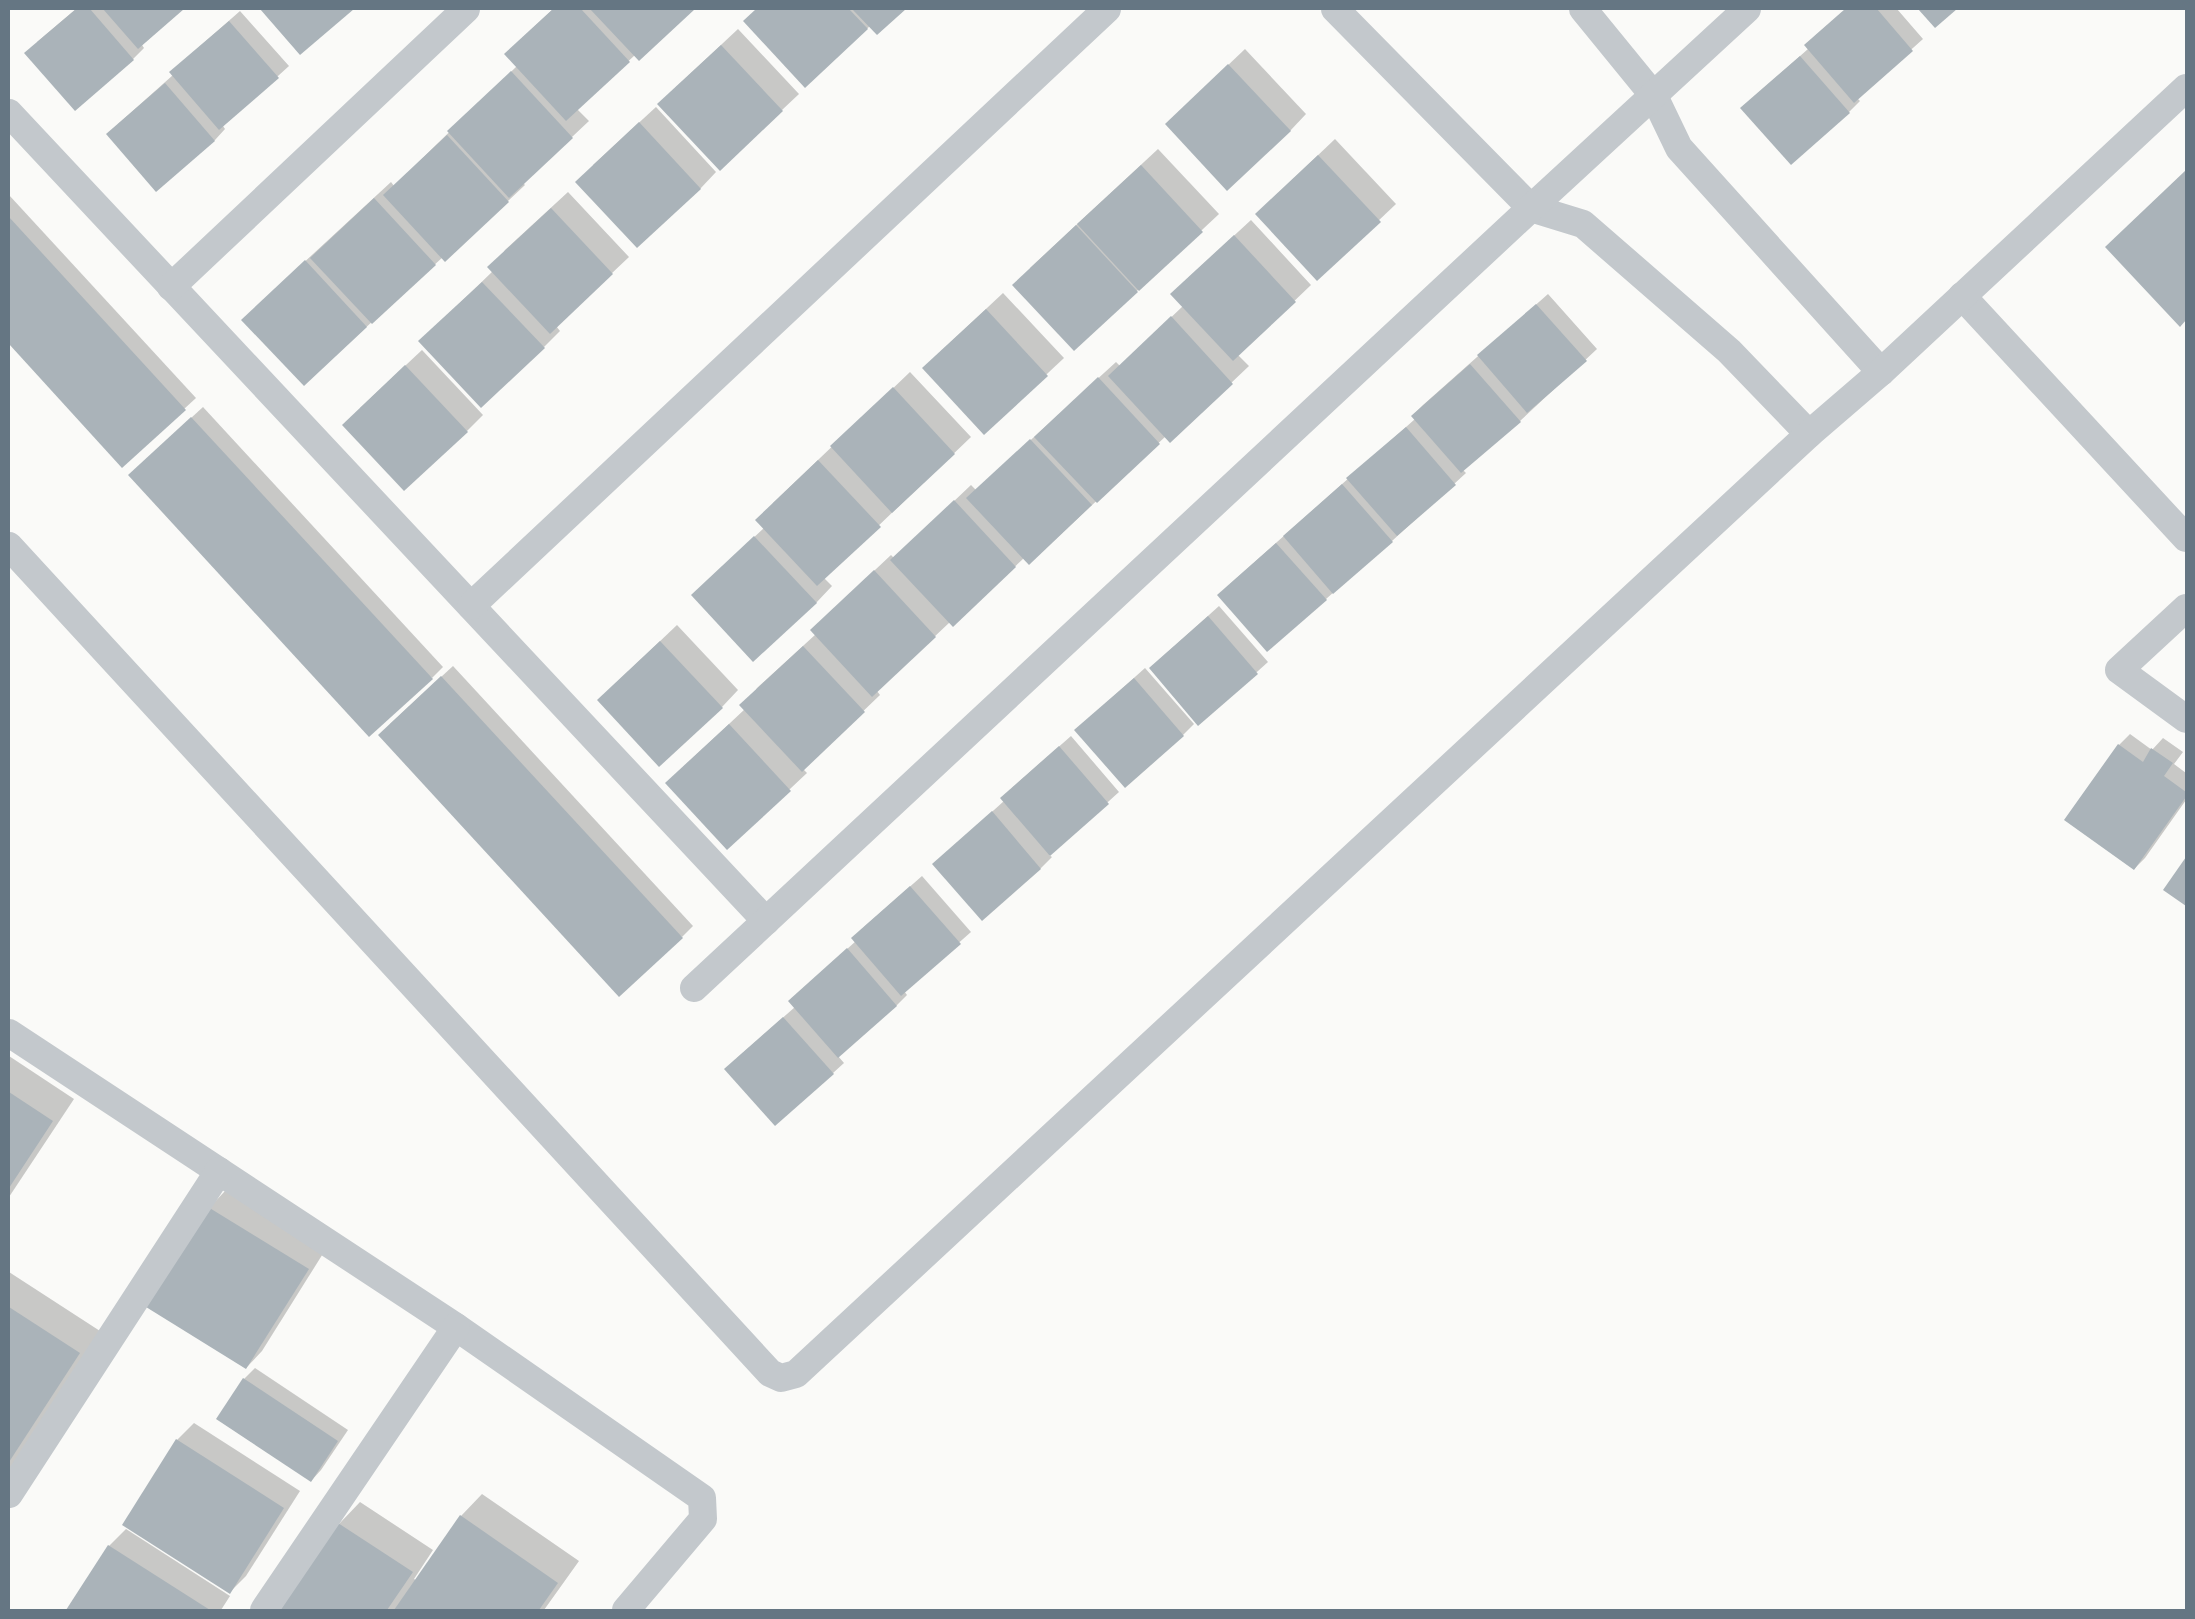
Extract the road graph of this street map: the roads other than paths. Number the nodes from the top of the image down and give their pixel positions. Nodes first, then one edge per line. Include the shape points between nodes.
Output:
1 (466, 9) edge
2 (1107, 9) edge
3 (1335, 9) edge
4 (1583, 9) edge
5 (1747, 9) edge
6 (2186, 88) edge
7 (1654, 96) junction
8 (9, 113) edge
9 (1531, 208) junction
10 (171, 287) junction
11 (1962, 296) junction
12 (1881, 372) junction
13 (1809, 434) junction
14 (2186, 538) edge
15 (9, 546) edge
16 (471, 606) junction
17 (2186, 608) edge
18 (2186, 719) edge
19 (766, 921) junction
20 (694, 988) dead end
21 (9, 1033) edge
22 (219, 1170) junction
23 (456, 1326) junction
24 (9, 1494) edge
25 (264, 1610) edge
26 (626, 1610) edge

1 - 10 street
2 - 16 street
3 - 9 street
4 - 7 street
5 - 7 street
6 - 11 street
7 - 9 street
7 - 12 street via 1679,148
8 - 10 street
9 - 13 street via 1582,224 1729,351
9 - 19 street
10 - 16 street
11 - 12 street
11 - 14 street
12 - 13 street
13 - 15 street via 796,1374 781,1378 770,1373
16 - 19 street
17 - 18 street via 2119,670
19 - 20 street
21 - 22 street
22 - 23 street
22 - 24 street
23 - 25 street
23 - 26 street via 702,1498 703,1519

